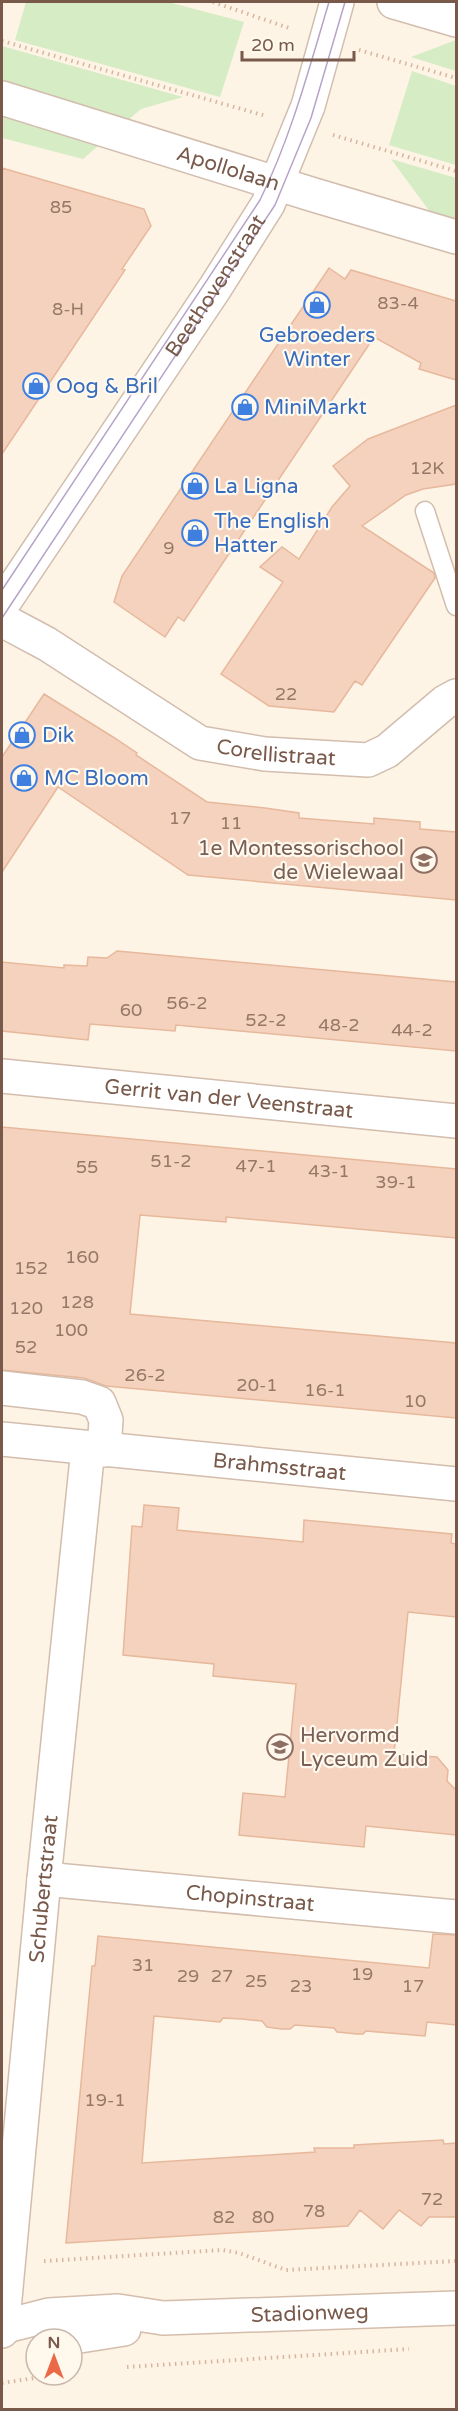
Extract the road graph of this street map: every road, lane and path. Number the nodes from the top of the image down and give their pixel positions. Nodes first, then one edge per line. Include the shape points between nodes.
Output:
1 (337, 2) edge
2 (394, 2) edge
3 (456, 20) edge
4 (2, 40) edge
5 (2, 98) edge
6 (300, 126) junction
7 (456, 171) edge
8 (276, 183) junction
9 (456, 237) edge
10 (425, 511) dead end
11 (2, 605) edge
12 (456, 606) edge
13 (2, 620) edge
14 (456, 696) edge
15 (2, 1076) edge
16 (456, 1121) edge
17 (2, 1388) edge
18 (2, 1439) edge
19 (96, 1449) junction
20 (456, 1484) edge
21 (44, 1879) junction
22 (456, 1917) edge
23 (456, 2261) edge
24 (7, 2263) junction
25 (456, 2308) edge
26 (164, 2318) junction
27 (2, 2328) edge
28 (24, 2333) edge
29 (84, 2336) edge
30 (410, 2349) dead end
31 (118, 2368) dead end
32 (24, 2380) edge
33 (2, 2383) edge

1 - 6 street, Beethovenstraat
2 - 3 street
4 - 6 path
5 - 8 street, Apollolaan
6 - 7 path
6 - 8 street, Beethovenstraat
8 - 9 street, Apollolaan
8 - 11 street, Beethovenstraat via 268,204 215,288
10 - 12 lane
13 - 14 street, Corellistraat via 47,644 200,742 221,748 368,760 387,751
15 - 16 street, Gerrit van der Veenstraat
17 - 19 street via 82,1397 99,1403 106,1420
18 - 19 street, Brahmsstraat
19 - 20 street, Brahmsstraat
19 - 21 street, Schubertstraat
21 - 22 street, Chopinstraat
21 - 24 street, Schubertstraat
23 - 24 path via 286,2270 222,2250
24 - 27 street, Schubertstraat
25 - 26 street, Stadionweg
26 - 27 street, Stadionweg via 118,2311 49,2315
26 - 29 street, Stadionweg
27 - 28 street
30 - 31 path
32 - 33 path

